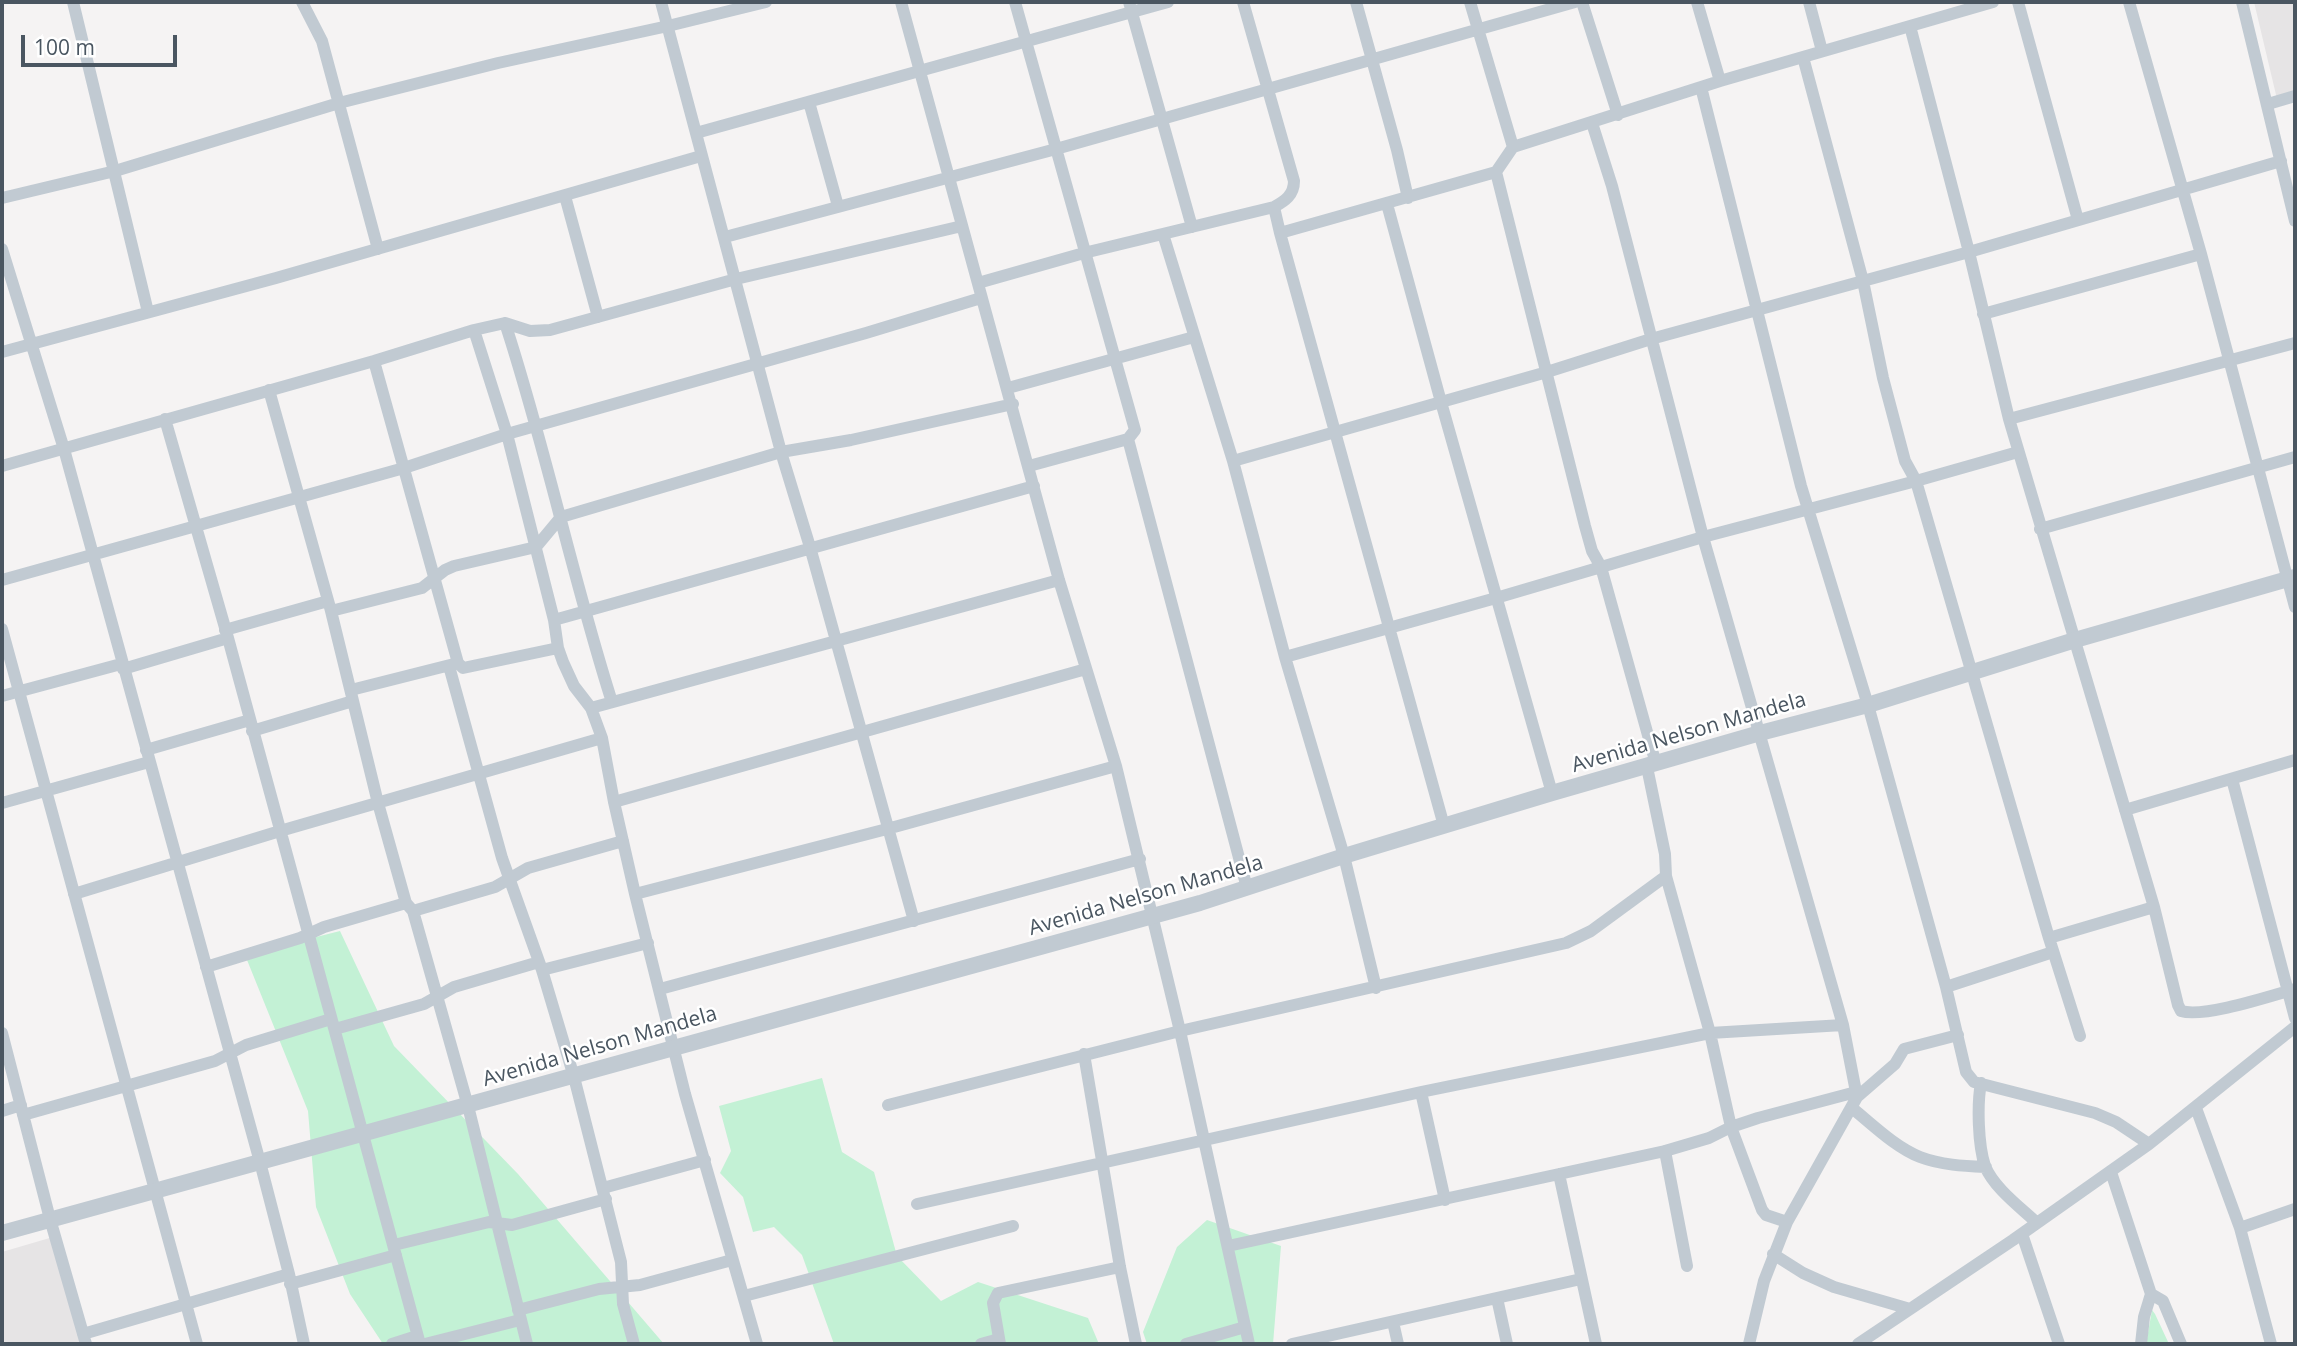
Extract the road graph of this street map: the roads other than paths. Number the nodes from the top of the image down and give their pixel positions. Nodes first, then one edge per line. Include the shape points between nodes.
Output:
1 (73, 2) edge
2 (302, 2) edge
3 (661, 2) edge
4 (766, 2) edge
5 (901, 2) edge
6 (1015, 2) edge
7 (1168, 2) edge
8 (1243, 2) edge
9 (1356, 2) edge
10 (1470, 2) edge
11 (1575, 2) edge
12 (1582, 2) edge
13 (1697, 2) edge
14 (1809, 2) edge
15 (1993, 2) edge
16 (2018, 2) edge
17 (2129, 2) edge
18 (2242, 2) edge
19 (1130, 7) edge
20 (668, 26) junction
21 (1910, 26) junction
22 (1478, 29) junction
23 (1027, 43) junction
24 (1822, 51) junction
25 (1803, 57) junction
26 (1373, 59) junction
27 (922, 71) junction
28 (1720, 81) junction
29 (1702, 87) junction
30 (1268, 89) junction
31 (2295, 96) edge
32 (809, 102) junction
33 (339, 103) junction
34 (2268, 104) junction
35 (1618, 115) junction
36 (1162, 120) junction
37 (1592, 123) junction
38 (696, 133) junction
39 (1513, 147) junction
40 (1056, 149) junction
41 (701, 156) junction
42 (2281, 161) junction
43 (115, 171) junction
44 (1496, 172) junction
45 (950, 176) junction
46 (2183, 191) junction
47 (565, 196) junction
48 (2, 198) edge
49 (1408, 198) junction
50 (1387, 204) junction
51 (838, 206) junction
52 (1274, 207) junction
53 (2295, 214) edge
54 (2078, 220) junction
55 (962, 226) junction
56 (1192, 227) junction
57 (1280, 233) junction
58 (1163, 234) junction
59 (725, 237) junction
60 (2, 249) edge
61 (378, 249) junction
62 (1969, 252) junction
63 (1084, 253) junction
64 (2201, 254) junction
65 (736, 279) junction
66 (1863, 281) junction
67 (978, 283) junction
68 (981, 298) junction
69 (1758, 309) junction
70 (148, 312) junction
71 (1983, 314) junction
72 (598, 317) junction
73 (505, 323) junction
74 (474, 330) junction
75 (1194, 337) junction
76 (1651, 339) junction
77 (32, 343) junction
78 (2295, 343) edge
79 (2, 352) edge
80 (1114, 358) junction
81 (2228, 359) junction
82 (374, 361) junction
83 (759, 363) junction
84 (1547, 372) junction
85 (1008, 388) junction
86 (269, 390) junction
87 (1441, 402) junction
88 (1013, 404) junction
89 (165, 419) junction
90 (2009, 419) junction
91 (536, 426) junction
92 (1335, 433) junction
93 (507, 434) junction
94 (1128, 439) junction
95 (64, 449) junction
96 (781, 452) junction
97 (2018, 452) junction
98 (2295, 457) edge
99 (1233, 461) junction
100 (2, 466) edge
101 (1029, 466) junction
102 (2258, 467) junction
103 (404, 468) junction
104 (1916, 481) junction
105 (1034, 486) junction
106 (298, 497) junction
107 (1808, 510) junction
108 (561, 517) junction
109 (196, 526) junction
110 (2040, 529) junction
111 (1703, 537) junction
112 (536, 547) junction
113 (810, 548) junction
114 (93, 555) junction
115 (1601, 567) junction
116 (435, 578) junction
117 (2291, 578) edge
118 (2, 580) edge
119 (1059, 580) junction
120 (1496, 598) junction
121 (330, 606) junction
122 (2295, 607) edge
123 (584, 612) junction
124 (554, 620) junction
125 (1391, 627) junction
126 (2, 629) edge
127 (226, 634) junction
128 (2075, 640) junction
129 (836, 641) junction
130 (558, 648) junction
131 (1285, 657) junction
132 (454, 664) junction
133 (122, 666) junction
134 (1086, 669) junction
135 (1973, 672) junction
136 (19, 691) junction
137 (2, 696) edge
138 (352, 696) junction
139 (611, 702) junction
140 (1868, 705) junction
141 (591, 708) junction
142 (251, 725) junction
143 (1760, 733) junction
144 (861, 734) junction
145 (602, 738) junction
146 (148, 756) junction
147 (2295, 760) edge
148 (1651, 765) junction
149 (1116, 766) junction
150 (478, 774) junction
151 (2232, 779) junction
152 (46, 791) junction
153 (1552, 793) junction
154 (614, 802) junction
155 (2, 803) edge
156 (378, 803) junction
157 (2125, 810) junction
158 (1444, 825) junction
159 (887, 829) junction
160 (280, 831) junction
161 (623, 841) junction
162 (1344, 856) junction
163 (1140, 859) junction
164 (177, 862) junction
165 (1666, 876) junction
166 (509, 880) junction
167 (1247, 888) junction
168 (74, 894) junction
169 (635, 894) junction
170 (409, 907) junction
171 (2154, 907) junction
172 (1154, 916) junction
173 (914, 921) junction
174 (307, 934) junction
175 (2049, 938) junction
176 (648, 943) junction
177 (2053, 952) junction
178 (541, 966) junction
179 (206, 967) junction
180 (1946, 987) junction
181 (1376, 988) junction
182 (660, 989) junction
183 (2292, 990) edge
184 (437, 998) junction
185 (2295, 1018) edge
186 (333, 1024) junction
187 (1843, 1025) junction
188 (2295, 1027) edge
189 (1180, 1031) junction
190 (2, 1032) edge
191 (1710, 1033) junction
192 (1958, 1035) junction
193 (2080, 1036) dead end
194 (674, 1049) junction
195 (230, 1054) junction
196 (1084, 1054) junction
197 (574, 1077) junction
198 (1981, 1083) junction
199 (125, 1086) junction
200 (1421, 1092) junction
201 (1855, 1099) junction
202 (888, 1105) dead end
203 (468, 1106) junction
204 (2196, 1108) junction
205 (22, 1110) junction
206 (2, 1111) edge
207 (1731, 1127) junction
208 (363, 1134) junction
209 (1203, 1141) junction
210 (2149, 1144) junction
211 (1665, 1151) junction
212 (705, 1160) junction
213 (260, 1162) junction
214 (1101, 1162) junction
215 (1986, 1167) junction
216 (2111, 1172) junction
217 (1559, 1174) junction
218 (155, 1191) junction
219 (605, 1194) junction
220 (1445, 1200) junction
221 (917, 1204) dead end
222 (2295, 1209) edge
223 (50, 1219) junction
224 (1787, 1222) junction
225 (497, 1223) junction
226 (2037, 1223) junction
227 (1013, 1226) dead end
228 (2240, 1228) junction
229 (2, 1233) edge
230 (2022, 1234) junction
231 (1228, 1246) junction
232 (395, 1250) junction
233 (1773, 1254) junction
234 (732, 1260) junction
235 (1687, 1266) dead end
236 (1119, 1267) junction
237 (290, 1279) junction
238 (1581, 1279) junction
239 (622, 1286) junction
240 (2151, 1294) junction
241 (744, 1296) junction
242 (1497, 1298) junction
243 (186, 1305) junction
244 (1910, 1309) junction
245 (519, 1315) junction
246 (1393, 1322) junction
247 (1245, 1326) junction
248 (1349, 1338) edge
249 (84, 1339) edge
250 (421, 1342) edge
251 (1000, 1342) edge
252 (197, 1344) edge
253 (304, 1344) edge
254 (392, 1344) edge
255 (527, 1344) edge
256 (634, 1344) edge
257 (757, 1344) edge
258 (981, 1344) edge
259 (1136, 1344) edge
260 (1186, 1344) edge
261 (1249, 1344) edge
262 (1292, 1344) edge
263 (1398, 1344) edge
264 (1507, 1344) edge
265 (1596, 1344) edge
266 (1749, 1344) edge
267 (1857, 1344) edge
268 (2059, 1344) edge
269 (2141, 1344) edge
270 (2181, 1344) edge
271 (2271, 1344) edge

1 - 43 street
2 - 33 street via 322,41
3 - 20 street
4 - 20 street
5 - 27 street
6 - 23 street
7 - 19 street
8 - 30 street
9 - 26 street
10 - 22 street
11 - 22 street
12 - 35 street
13 - 28 street
14 - 24 street
15 - 21 street
16 - 54 street
17 - 46 street
18 - 34 street
19 - 23 street
19 - 36 street
20 - 33 street
20 - 38 street
21 - 24 street
21 - 62 street
22 - 26 street
22 - 39 street
23 - 27 street
23 - 40 street
24 - 25 street
25 - 28 street
25 - 66 street
26 - 30 street
26 - 49 street
27 - 32 street
27 - 45 street
28 - 29 street
29 - 35 street
29 - 69 street
30 - 36 street
30 - 52 street via 1294,181 1292,194
31 - 34 street
32 - 38 street
32 - 51 street
33 - 43 street
33 - 61 street
34 - 42 street
35 - 37 street
36 - 40 street
36 - 56 street
37 - 39 street
37 - 76 street
38 - 41 street
39 - 44 street
40 - 45 street
40 - 63 street
41 - 47 street
41 - 59 street
42 - 46 street
42 - 53 street
43 - 48 street
43 - 70 street
44 - 49 street
44 - 84 street
45 - 51 street
45 - 55 street
46 - 54 street
46 - 64 street
47 - 61 street
47 - 72 street
49 - 50 street
50 - 57 street
50 - 87 street
51 - 59 street
52 - 56 street
52 - 57 street
54 - 62 street
55 - 65 street
55 - 67 street
56 - 58 street
57 - 92 street
58 - 63 street
58 - 75 street
59 - 65 street
60 - 77 street
61 - 70 street
62 - 66 street
62 - 71 street
63 - 67 street
63 - 80 street
64 - 71 street
64 - 81 street
65 - 72 street
65 - 83 street
66 - 69 street
66 - 104 street via 1883,378 1905,461
67 - 68 street
68 - 83 street
68 - 85 street
69 - 76 street
69 - 107 street
70 - 77 street
71 - 90 street
72 - 73 street via 550,330 530,331
73 - 74 street
73 - 91 street
74 - 82 street
74 - 93 street
75 - 80 street
75 - 99 street
76 - 84 street
76 - 111 street
77 - 79 street
77 - 95 street
78 - 81 street
80 - 85 street
80 - 94 street via 1134,426
81 - 90 street
81 - 102 street
82 - 86 street
82 - 103 street
83 - 91 street
83 - 96 street
84 - 87 street
84 - 115 street via 1584,526
85 - 88 street
86 - 89 street
86 - 106 street
87 - 92 street
87 - 120 street
88 - 96 street
88 - 101 street
89 - 95 street
89 - 109 street
90 - 97 street
91 - 93 street
91 - 108 street
92 - 99 street
92 - 125 street
93 - 103 street
93 - 112 street
94 - 101 street
94 - 167 street
95 - 100 street
95 - 114 street
96 - 108 street
96 - 113 street
97 - 104 street
97 - 110 street
98 - 102 street
99 - 131 street
101 - 105 street
102 - 110 street
102 - 117 street
103 - 106 street
103 - 116 street
104 - 107 street
104 - 135 street
105 - 113 street
105 - 119 street
106 - 109 street
106 - 121 street
107 - 111 street
107 - 140 street
108 - 112 street
108 - 123 street
109 - 114 street
109 - 127 street
110 - 128 street
111 - 115 street
111 - 143 street
112 - 116 street via 454,566
112 - 124 street
113 - 123 street
113 - 129 street
114 - 118 street
114 - 133 street
115 - 120 street
115 - 148 street
116 - 121 street via 422,588
116 - 132 street
117 - 122 street
117 - 128 street, Avenida Nelson Mandela
119 - 129 street
119 - 134 street
120 - 125 street
120 - 153 street
121 - 127 street
121 - 138 street
123 - 124 street
123 - 139 street
124 - 130 street
125 - 131 street
125 - 158 street
126 - 136 street
127 - 133 street
127 - 142 street
128 - 135 street, Avenida Nelson Mandela
128 - 157 street
129 - 139 street
129 - 144 street
130 - 132 street via 463,668
130 - 141 street via 569,676
131 - 162 street
132 - 138 street
132 - 150 street
133 - 136 street
133 - 146 street
134 - 144 street
134 - 149 street
135 - 140 street, Avenida Nelson Mandela
135 - 175 street
136 - 137 street
136 - 152 street
138 - 142 street
138 - 156 street
139 - 141 street
140 - 143 street, Avenida Nelson Mandela
140 - 180 street
141 - 145 street
142 - 146 street
142 - 160 street
143 - 148 street, Avenida Nelson Mandela
143 - 187 street
144 - 154 street
144 - 159 street
145 - 150 street
145 - 154 street
146 - 152 street
146 - 164 street
147 - 151 street
148 - 153 street, Avenida Nelson Mandela
148 - 165 street
149 - 159 street
149 - 163 street
150 - 156 street
150 - 166 street
151 - 157 street
151 - 183 street
152 - 155 street
152 - 168 street
153 - 158 street, Avenida Nelson Mandela
154 - 161 street
156 - 160 street
156 - 170 street
157 - 171 street
158 - 162 street, Avenida Nelson Mandela
159 - 169 street
159 - 173 street
160 - 164 street
160 - 174 street
161 - 166 street via 536,866
161 - 169 street
162 - 167 street, Avenida Nelson Mandela
162 - 181 street
163 - 172 street
163 - 173 street
164 - 168 street
164 - 179 street
165 - 181 street via 1591,931 1566,943
165 - 191 street
166 - 170 street
166 - 178 street
167 - 172 street, Avenida Nelson Mandela
168 - 199 street
169 - 176 street
170 - 174 street
170 - 184 street
171 - 175 street
171 - 183 street via 2181,1011 2235,1005
172 - 189 street
172 - 194 street, Avenida Nelson Mandela
173 - 182 street
174 - 179 street
174 - 186 street
175 - 177 street
176 - 178 street
176 - 182 street
177 - 180 street
177 - 193 street
178 - 184 street via 454,987
178 - 197 street
179 - 195 street
180 - 192 street
181 - 189 street
182 - 194 street
183 - 185 street
184 - 186 street
184 - 203 street
186 - 195 street via 246,1045
186 - 208 street
187 - 191 street
187 - 201 street
188 - 204 street
189 - 196 street
189 - 209 street
190 - 205 street
191 - 200 street
191 - 207 street
192 - 198 street via 1969,1079
192 - 201 street via 1904,1049 1888,1072
194 - 197 street, Avenida Nelson Mandela
194 - 212 street
195 - 199 street
195 - 213 street
196 - 202 street
196 - 214 street
197 - 203 street, Avenida Nelson Mandela
197 - 219 street
198 - 210 street via 2095,1113
198 - 215 street via 1978,1097
199 - 205 street
199 - 218 street
200 - 209 street
200 - 220 street
201 - 207 street
201 - 215 street via 1884,1133 1919,1156 1955,1166
201 - 224 street
203 - 208 street, Avenida Nelson Mandela
203 - 225 street
204 - 210 street
204 - 228 street
205 - 206 street
205 - 223 street
207 - 211 street
207 - 224 street via 1762,1210
208 - 213 street, Avenida Nelson Mandela
208 - 232 street
209 - 214 street
209 - 231 street
210 - 216 street
211 - 217 street
211 - 235 street
212 - 219 street
212 - 234 street
213 - 218 street, Avenida Nelson Mandela
213 - 237 street
214 - 221 street
214 - 236 street
215 - 226 street
216 - 226 street
216 - 240 street
217 - 220 street
217 - 238 street
218 - 223 street, Avenida Nelson Mandela
218 - 243 street
219 - 225 street via 512,1225
219 - 239 street
220 - 231 street
222 - 228 street
223 - 229 street, Avenida Nelson Mandela
223 - 249 street
224 - 233 street
225 - 232 street
225 - 245 street
226 - 230 street
227 - 241 street
228 - 271 street
230 - 244 street
230 - 268 street
231 - 247 street
232 - 237 street
232 - 250 street
233 - 244 street via 1834,1287
233 - 266 street
234 - 239 street
234 - 241 street
236 - 251 street via 998,1293 993,1303
236 - 259 street
237 - 243 street
237 - 253 street
238 - 242 street
238 - 265 street
239 - 245 street
239 - 256 street
240 - 269 street
240 - 270 street via 2164,1301
241 - 257 street
242 - 246 street
242 - 264 street
243 - 249 street
243 - 252 street
244 - 267 street
245 - 250 street
245 - 255 street
246 - 248 street
246 - 263 street
247 - 260 street
247 - 261 street
248 - 262 street
250 - 254 street
251 - 258 street

